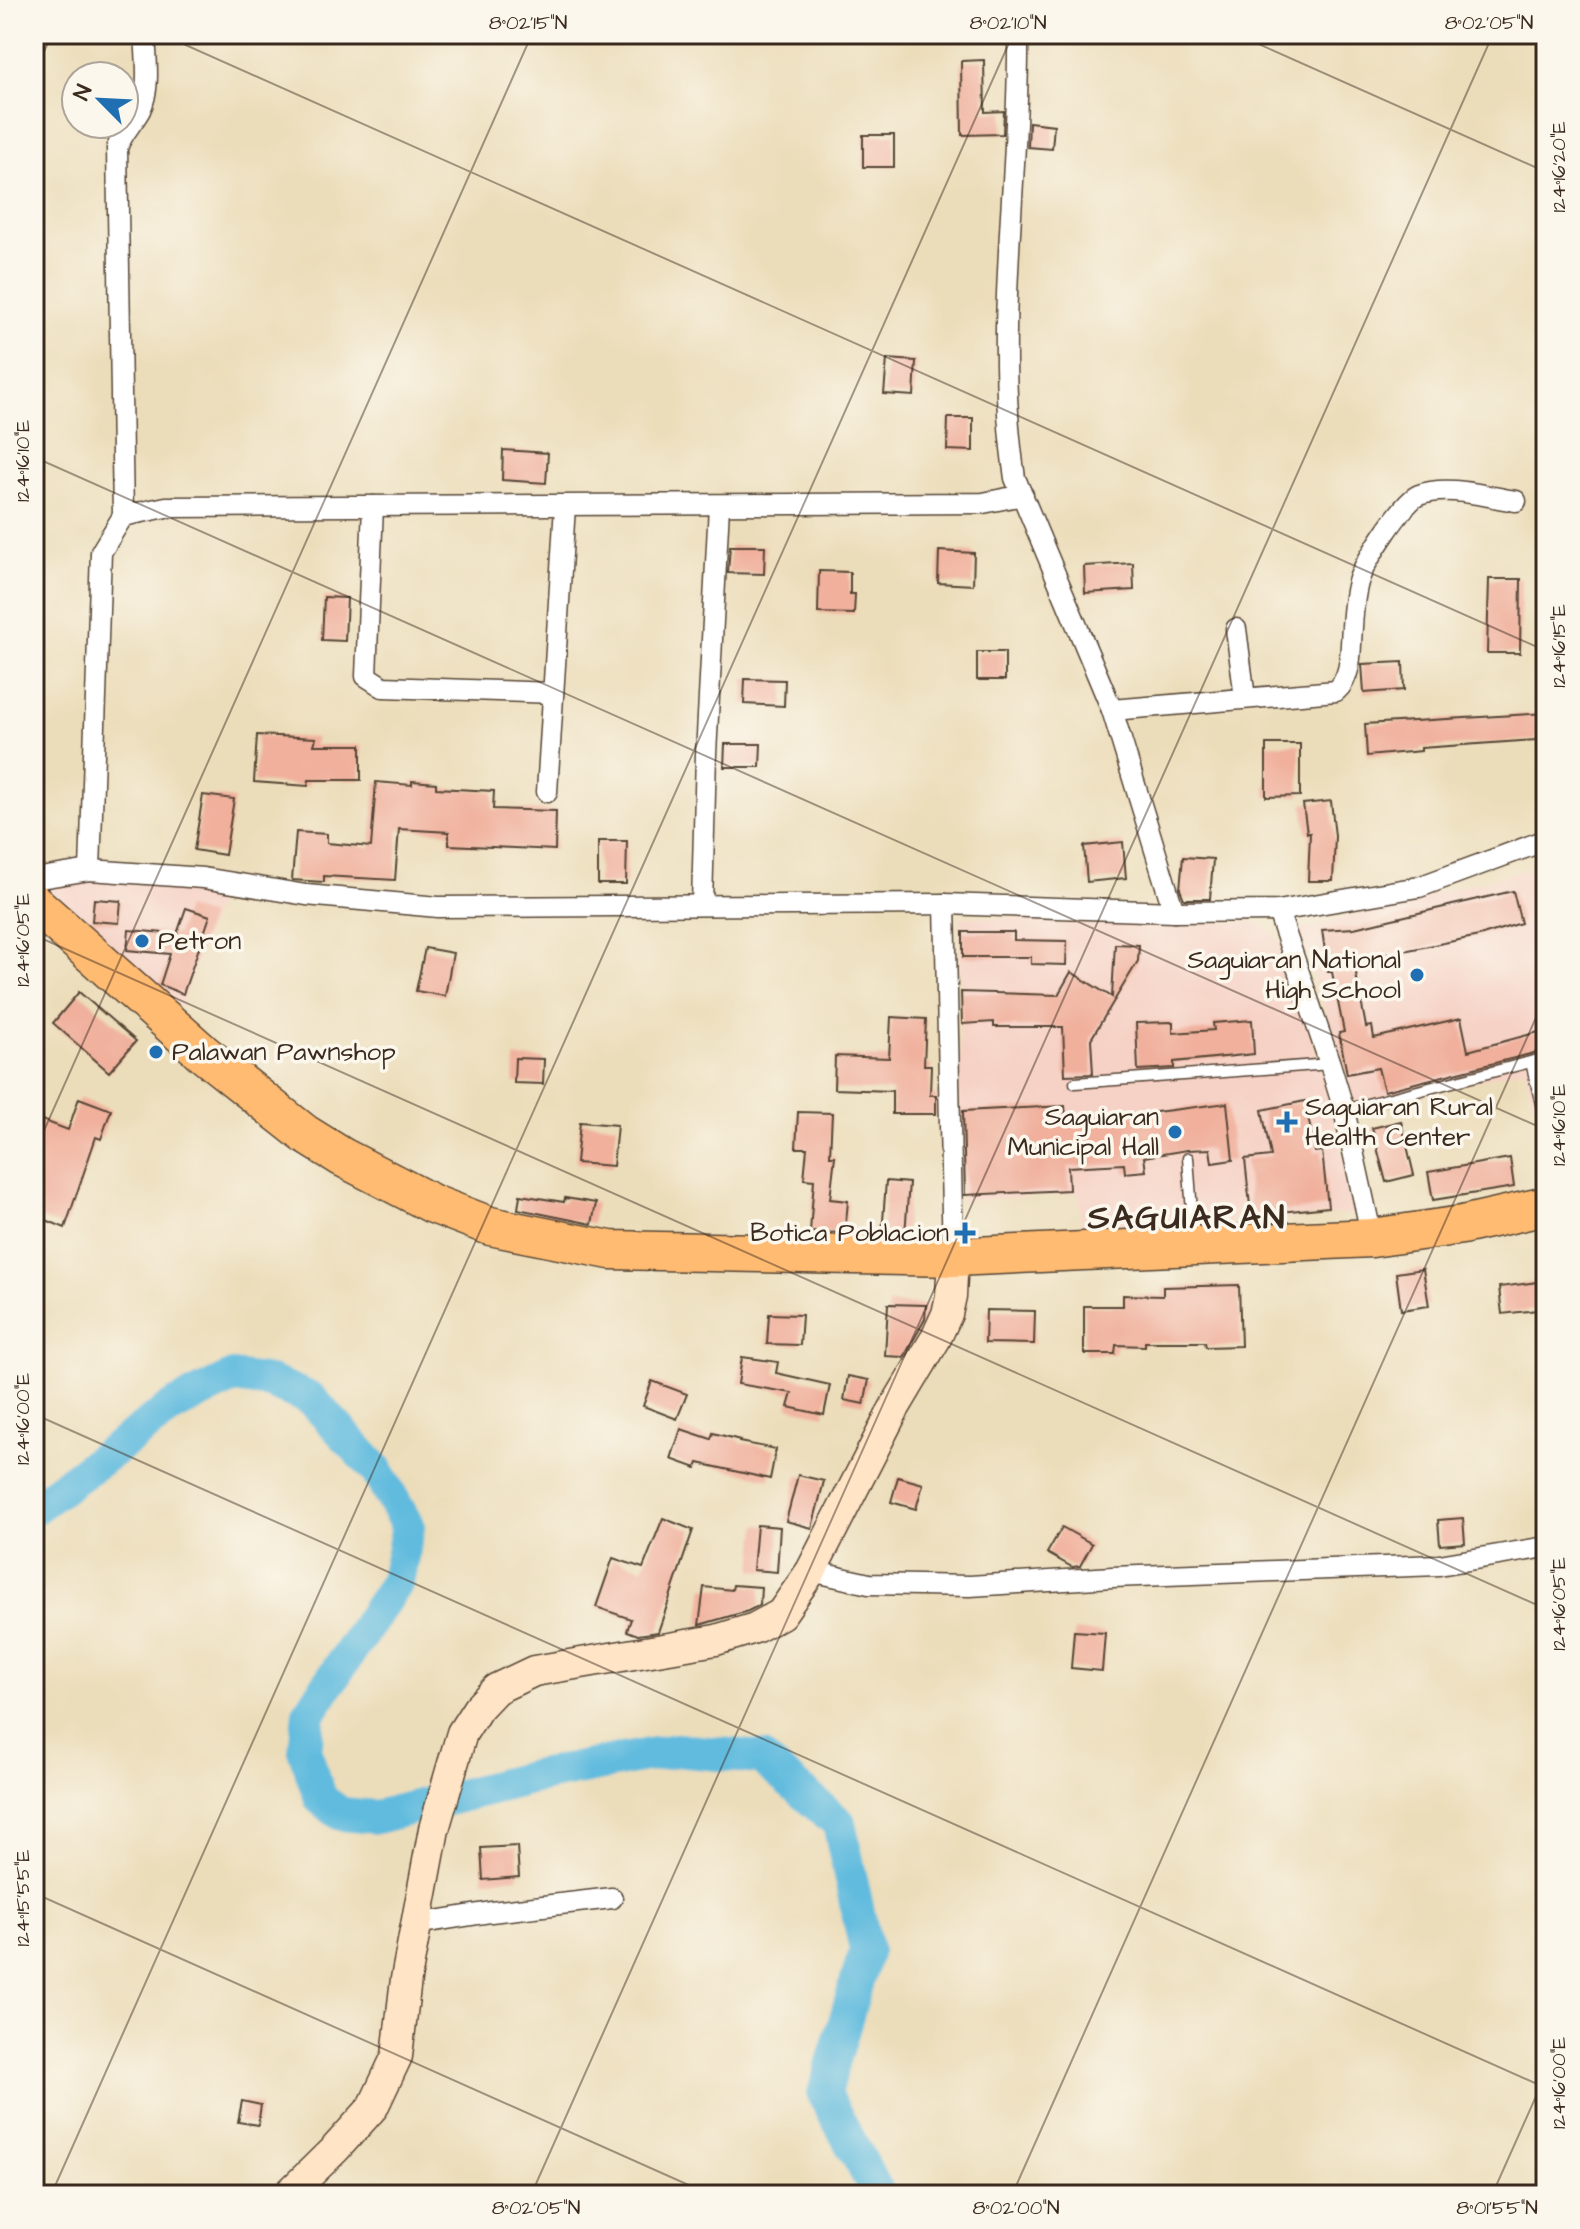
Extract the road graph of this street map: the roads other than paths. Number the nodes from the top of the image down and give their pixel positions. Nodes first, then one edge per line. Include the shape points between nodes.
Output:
1 (145, 34) edge
2 (1018, 34) edge
3 (1023, 495) junction
4 (1516, 501) dead end
5 (373, 506) junction
6 (565, 506) junction
7 (719, 506) junction
8 (123, 516) junction
9 (1236, 629) dead end
10 (553, 693) junction
11 (1245, 698) junction
12 (1112, 710) junction
13 (547, 792) dead end
14 (1546, 840) edge
15 (90, 870) junction
16 (34, 879) edge
17 (34, 903) edge
18 (945, 904) junction
19 (702, 905) junction
20 (1278, 911) junction
21 (1174, 912) junction
22 (1546, 1058) edge
23 (1531, 1062) junction
24 (1330, 1064) junction
25 (1075, 1083) dead end
26 (1344, 1110) junction
27 (1546, 1125) edge
28 (1188, 1158) dead end
29 (1546, 1206) edge
30 (1372, 1238) junction
31 (1195, 1246) junction
32 (953, 1257) junction
33 (1546, 1547) edge
34 (811, 1571) junction
35 (612, 1898) dead end
36 (416, 1924) junction
37 (288, 2195) edge

1 - 8 street via 146,93 117,148
2 - 3 street via 1004,333 1009,443
3 - 7 street via 983,503
3 - 12 street
4 - 11 street via 1446,491 1416,496 1366,561 1358,580 1349,668 1342,685 1336,691
5 - 6 street
5 - 8 street via 166,507
5 - 10 street via 366,676 383,687
6 - 7 street
6 - 10 street
7 - 19 street
8 - 15 street via 101,552
9 - 11 street
10 - 13 street
11 - 12 street
12 - 21 street
14 - 20 street via 1419,887
15 - 16 street
15 - 19 street via 438,907
17 - 32 highway via 204,1054 305,1134 420,1197 476,1221 610,1250
18 - 19 street
18 - 21 street
18 - 32 street
20 - 21 street
20 - 24 street
22 - 23 lane
23 - 26 lane
23 - 27 lane
24 - 25 lane
24 - 26 street
26 - 30 street
28 - 31 lane
29 - 30 highway
30 - 31 highway
31 - 32 highway
32 - 34 main road via 947,1314
33 - 34 street via 1439,1565 970,1586 869,1584
34 - 36 main road via 781,1614 755,1628 716,1640 534,1671 496,1689 462,1733 434,1829
35 - 36 street
36 - 37 main road via 397,2056 385,2082 373,2107

